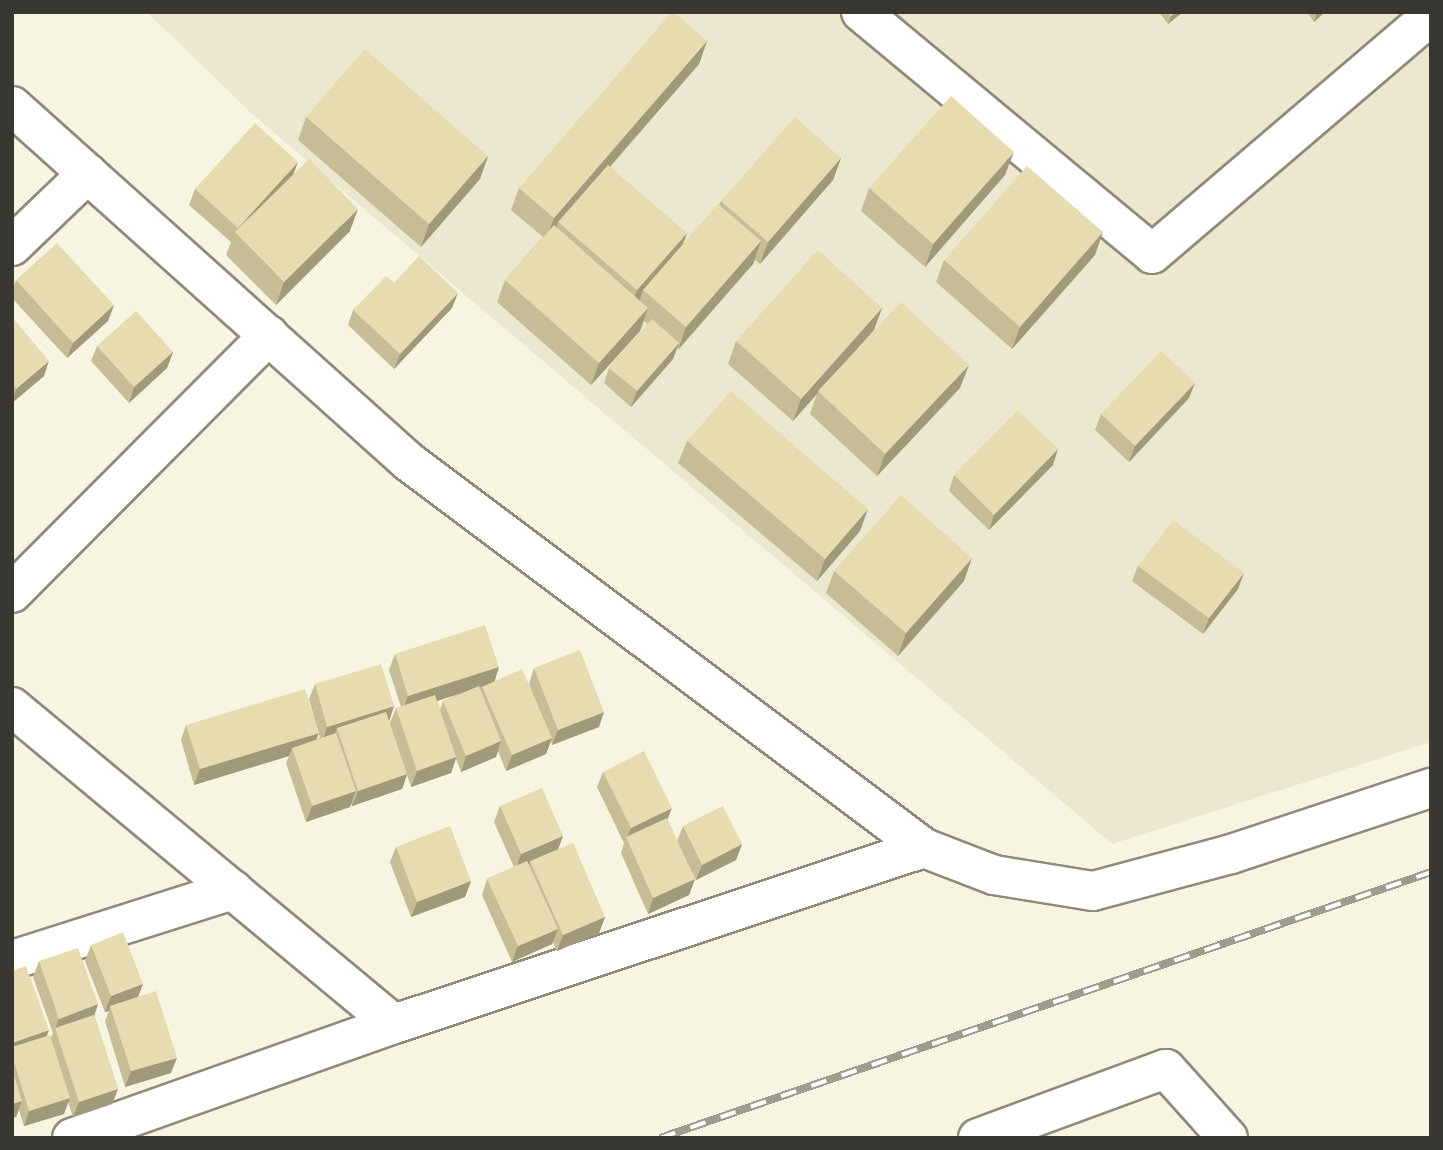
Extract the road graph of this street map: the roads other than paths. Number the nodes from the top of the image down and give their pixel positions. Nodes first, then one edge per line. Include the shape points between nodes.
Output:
1 (861, 12) edge
2 (1431, 16) edge
3 (12, 106) edge
4 (88, 173) junction
5 (12, 246) edge
6 (269, 335) junction
7 (12, 593) edge
8 (12, 707) edge
9 (1431, 788) edge
10 (924, 848) junction
11 (233, 890) junction
12 (12, 960) edge
13 (394, 1024) junction
14 (1220, 1135) edge
15 (72, 1138) edge
16 (978, 1138) edge

1 - 2 street via 1152,254
3 - 4 street
4 - 5 street
4 - 6 street
6 - 7 street
6 - 10 street via 410,462
8 - 11 street
9 - 10 street via 1231,854 1093,891 995,875
10 - 13 street
11 - 12 street
11 - 13 street
13 - 15 street
14 - 16 street via 1166,1069

